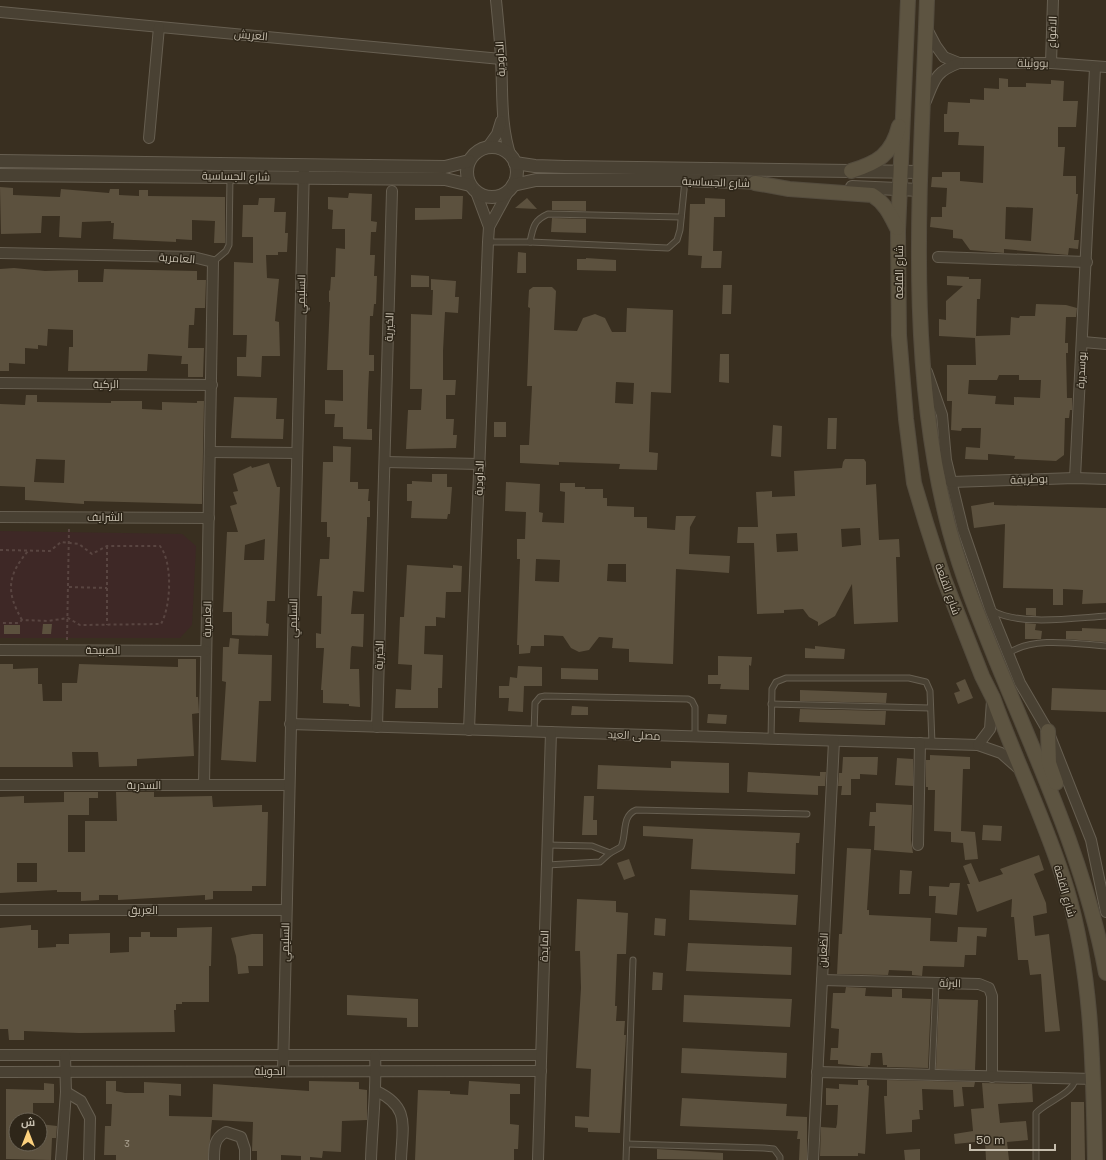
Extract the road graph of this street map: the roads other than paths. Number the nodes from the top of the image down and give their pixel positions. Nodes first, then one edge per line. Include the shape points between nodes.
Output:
1 (496, 0) edge
2 (908, 0) edge
3 (927, 0) edge
4 (1053, 0) edge
5 (0, 12) edge
6 (926, 26) junction
7 (159, 27) junction
8 (501, 59) junction
9 (959, 63) junction
10 (1051, 64) junction
11 (1106, 67) edge
12 (1095, 68) junction
13 (903, 106) junction
14 (923, 109) junction
15 (502, 117) junction
16 (149, 138) dead end
17 (487, 148) junction
18 (513, 160) junction
19 (0, 161) edge
20 (469, 161) junction
21 (304, 171) junction
22 (851, 171) junction
23 (900, 171) junction
24 (920, 172) junction
25 (0, 175) edge
26 (230, 176) junction
27 (685, 180) junction
28 (755, 183) junction
29 (510, 188) junction
30 (473, 189) junction
31 (899, 189) junction
32 (920, 190) junction
33 (392, 191) dead end
34 (681, 217) junction
35 (488, 227) junction
36 (898, 231) junction
37 (488, 242) junction
38 (530, 242) junction
39 (0, 253) edge
40 (938, 257) dead end
41 (213, 262) junction
42 (1087, 262) junction
43 (1083, 342) junction
44 (1106, 344) edge
45 (922, 358) junction
46 (0, 383) edge
47 (212, 385) junction
48 (210, 452) junction
49 (297, 453) junction
50 (385, 462) junction
51 (480, 464) junction
52 (1075, 478) junction
53 (1106, 479) edge
54 (951, 482) junction
55 (0, 517) edge
56 (209, 518) junction
57 (990, 609) junction
58 (1106, 616) edge
59 (1106, 646) edge
60 (0, 650) edge
61 (206, 651) junction
62 (1009, 653) junction
63 (992, 698) junction
64 (771, 704) junction
65 (930, 708) junction
66 (290, 724) junction
67 (377, 727) junction
68 (469, 730) junction
69 (1048, 731) junction
70 (534, 732) junction
71 (550, 732) junction
72 (694, 737) junction
73 (771, 739) junction
74 (834, 741) junction
75 (920, 743) junction
76 (932, 744) junction
77 (978, 745) junction
78 (1022, 771) junction
79 (0, 785) edge
80 (204, 785) junction
81 (289, 785) junction
82 (807, 814) dead end
83 (1068, 839) junction
84 (547, 845) junction
85 (918, 845) dead end
86 (610, 853) junction
87 (546, 865) junction
88 (0, 910) edge
89 (286, 910) junction
90 (1106, 912) edge
91 (633, 960) dead end
92 (1106, 974) edge
93 (822, 980) junction
94 (936, 983) junction
95 (0, 1055) edge
96 (65, 1055) junction
97 (282, 1055) junction
98 (375, 1055) junction
99 (540, 1055) junction
100 (283, 1071) junction
101 (376, 1071) junction
102 (541, 1071) junction
103 (0, 1072) edge
104 (66, 1072) junction
105 (817, 1072) junction
106 (932, 1075) junction
107 (992, 1077) junction
108 (1093, 1079) junction
109 (1075, 1080) junction
110 (376, 1091) junction
111 (66, 1092) junction
112 (627, 1144) junction
113 (61, 1160) edge
114 (89, 1160) edge
115 (214, 1160) edge
116 (245, 1160) edge
117 (371, 1160) edge
118 (401, 1160) edge
119 (538, 1160) edge
120 (626, 1160) edge
121 (780, 1160) edge
122 (813, 1160) edge
123 (1036, 1160) edge
124 (1095, 1160) edge

1 - 8 street, الداودية
2 - 13 main road, شارع القلعة
3 - 6 main road, شارع القلعة
4 - 10 street, الاقواع
5 - 7 street, العريش
6 - 9 street, بووثيلة via 944,56
6 - 14 main road, شارع القلعة
7 - 8 street, العريش
7 - 16 street
8 - 15 street, الداودية
9 - 10 street, بووثيلة
9 - 14 street, بووثيلة via 940,73
10 - 12 street, بووثيلة
11 - 12 street, بووثيلة
12 - 42 street, بوسديرة
13 - 22 main road via 896,138 880,159 874,164
13 - 23 main road, شارع القلعة
14 - 24 main road, شارع القلعة
15 - 17 street, الداودية via 497,134
15 - 18 street, الداودية via 505,139
17 - 18 street via 500,149
17 - 20 street
18 - 22 street, شارع الجساسية via 535,166 565,167
18 - 29 street via 516,178
19 - 21 street, شارع الجساسية
20 - 21 street, شارع الجساسية via 445,167
20 - 30 street via 467,173
21 - 26 street, شارع الجساسية
21 - 30 street, شارع الجساسية via 444,179 457,181
21 - 49 street, السليمي
22 - 23 street, شارع الجساسية
23 - 24 street, شارع الجساسية
23 - 31 main road, شارع القلعة
24 - 32 main road, شارع القلعة
25 - 26 street, شارع الجساسية
26 - 41 lane via 229,245
27 - 28 street, شارع الجساسية
27 - 29 street, شارع الجساسية via 536,180
27 - 34 lane
28 - 31 street, شارع الجساسية
28 - 36 main road via 789,189 872,195 880,200 889,212
29 - 30 street via 500,196 492,197 483,196
29 - 35 street, الداودية
30 - 35 street, الداودية
31 - 32 street, شارع الجساسية
31 - 36 main road, شارع القلعة
32 - 45 main road, شارع القلعة via 918,284
33 - 50 street, الخيرية
34 - 38 lane via 548,214 534,223
34 - 38 lane via 677,240 668,248
35 - 37 street, الداودية
36 - 63 main road, شارع القلعة via 899,336 914,483 944,579
37 - 38 lane
37 - 51 street, الداودية
39 - 41 street, العامرية via 193,257
40 - 42 street
41 - 47 street, العامرية
42 - 43 street, بوسديرة
43 - 44 street
43 - 52 street, بوسديرة
45 - 54 street, شارع القلعة via 942,415 945,454
45 - 83 main road, شارع القلعة via 931,449 950,533 971,598
46 - 47 street, الركية
47 - 48 street, العامرية
48 - 49 street
48 - 56 street, العامرية
49 - 66 street, السليمي
50 - 51 street
50 - 67 street, الخيرية
51 - 68 street, الداودية
52 - 53 street, بوطريفة
52 - 54 street, بوطريفة
54 - 57 street, شارع القلعة via 963,530
55 - 56 street, الشرايف
56 - 61 street, العامرية
57 - 58 lane via 1004,616 1020,619
57 - 62 street, شارع القلعة
59 - 62 lane via 1033,643
60 - 61 street, الصبيحة
61 - 80 street, العامرية
62 - 69 street, شارع القلعة via 1025,694
63 - 77 street via 990,729
63 - 78 main road, شارع القلعة
64 - 65 lane
64 - 65 lane via 772,689 776,682 786,678 909,678 926,682 930,691
64 - 73 lane
65 - 76 lane
66 - 67 street, مصلى العيد
66 - 81 street, السليمي
67 - 68 street, مصلى العيد
68 - 70 street, مصلى العيد
69 - 83 main road via 1049,763 1067,812
69 - 90 street, شارع القلعة via 1091,840
70 - 71 street, مصلى العيد
70 - 72 lane via 535,703 544,696 688,699 695,707
71 - 72 street, مصلى العيد
71 - 84 street, المايدة
72 - 73 street, مصلى العيد
73 - 74 street, مصلى العيد
74 - 75 street, مصلى العيد
74 - 93 street, الظعاين
75 - 76 street, مصلى العيد
75 - 85 street
76 - 77 street, مصلى العيد
77 - 78 street, مصلى العيد via 1001,753
78 - 108 main road, شارع القلعة via 1069,898 1085,970 1093,1050
79 - 80 street, السدرية
80 - 81 street, السدرية
81 - 89 street, السليمي
82 - 86 lane via 636,810 627,818 621,846
83 - 92 main road, شارع القلعة via 1087,892
84 - 86 lane via 592,846
84 - 87 street, المايدة
86 - 87 lane via 604,860 595,864
87 - 99 street, المايدة
88 - 89 street, العريق
89 - 97 street, السليمي
91 - 112 lane
93 - 94 street, البرثة
93 - 105 street, الظعاين
94 - 106 lane
94 - 107 street, البرثة via 979,984 989,988 992,996
95 - 96 street, الحويلة
96 - 97 street, الحويلة
96 - 104 street
97 - 98 street, الحويلة
97 - 100 street, السليمي
98 - 99 street, الحويلة
98 - 101 street
99 - 102 street, المايدة
100 - 101 street, الحويلة
100 - 104 street, الحويلة
101 - 102 street, الحويلة
101 - 110 street
102 - 119 street, المايدة
103 - 104 street, الحويلة
104 - 111 street
105 - 106 street
105 - 122 street, الظعاين
106 - 107 street
107 - 109 street
108 - 109 street
108 - 124 main road, شارع القلعة
109 - 123 lane via 1069,1091 1036,1113
110 - 117 street via 373,1102
110 - 118 street via 392,1100 403,1118
111 - 113 street
111 - 114 street via 81,1101 90,1118
112 - 120 lane
112 - 121 lane via 774,1149
115 - 116 street via 216,1141 226,1132 241,1137

